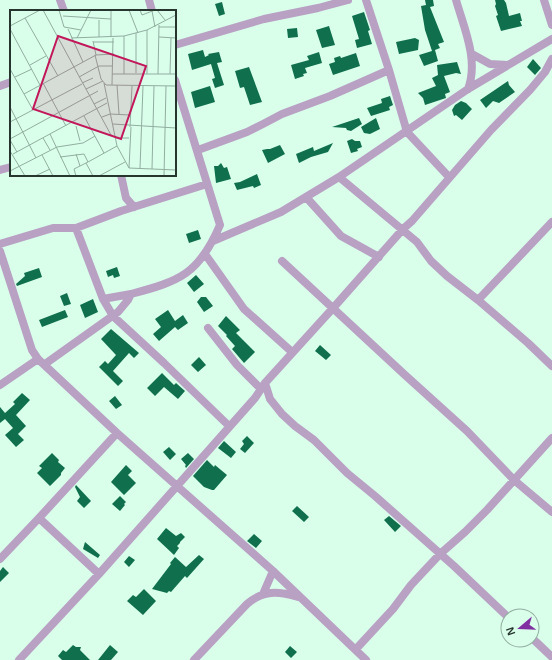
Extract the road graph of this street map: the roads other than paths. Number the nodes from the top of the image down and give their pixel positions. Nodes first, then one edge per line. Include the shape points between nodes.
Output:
1 (60, 0) edge
2 (149, 0) edge
3 (348, 0) edge
4 (366, 0) edge
5 (456, 0) edge
6 (544, 0) edge
7 (64, 10) edge
8 (152, 10) edge
9 (552, 25) edge
10 (552, 39) edge
11 (176, 45) edge
12 (472, 54) junction
13 (552, 59) edge
14 (508, 65) junction
15 (389, 70) junction
16 (10, 82) edge
17 (176, 83) edge
18 (0, 86) edge
19 (468, 90) junction
20 (407, 132) junction
21 (198, 150) junction
22 (10, 167) edge
23 (0, 170) edge
24 (121, 176) edge
25 (339, 176) junction
26 (449, 177) junction
27 (207, 184) junction
28 (306, 197) junction
29 (126, 198) junction
30 (134, 207) junction
31 (121, 211) junction
32 (552, 222) edge
33 (220, 224) junction
34 (76, 228) junction
35 (403, 230) junction
36 (233, 232) junction
37 (213, 241) junction
38 (0, 244) edge
39 (0, 251) edge
40 (205, 254) junction
41 (379, 257) junction
42 (282, 260) dead end
43 (131, 294) junction
44 (103, 299) junction
45 (478, 300) junction
46 (334, 308) junction
47 (113, 316) junction
48 (208, 328) dead end
49 (292, 352) junction
50 (42, 362) junction
51 (552, 366) edge
52 (0, 385) edge
53 (263, 386) junction
54 (255, 398) junction
55 (270, 399) junction
56 (229, 426) junction
57 (117, 432) junction
58 (552, 438) edge
59 (514, 480) junction
60 (176, 486) junction
61 (552, 512) edge
62 (39, 518) junction
63 (440, 554) junction
64 (0, 559) edge
65 (273, 571) junction
66 (98, 574) junction
67 (264, 594) junction
68 (299, 597) junction
69 (500, 610) edge
70 (540, 646) edge
71 (356, 649) junction
72 (552, 657) edge
73 (19, 660) edge
74 (194, 660) edge
75 (366, 660) edge

1 - 7 street
2 - 8 street
3 - 11 street via 264,19
4 - 15 street
5 - 12 street
6 - 9 street
10 - 14 street
12 - 14 street via 490,64
12 - 19 street via 472,79
13 - 26 street via 530,90
14 - 19 street
15 - 20 street
15 - 21 street
16 - 18 street
17 - 21 street
19 - 20 street
20 - 25 street
20 - 26 street
21 - 27 street
22 - 23 street
24 - 29 street
25 - 28 street
25 - 35 street
26 - 35 street
27 - 30 street
27 - 33 street
28 - 36 street via 280,212
28 - 41 street via 341,236
29 - 30 street
29 - 31 street
30 - 31 street
31 - 34 street
32 - 45 street
33 - 36 street
33 - 37 street
34 - 38 street via 53,228
34 - 44 street
35 - 41 street
35 - 45 street via 447,276
36 - 37 street
37 - 40 street
39 - 50 street via 32,350
40 - 43 street via 177,280
40 - 49 street via 244,309
41 - 46 street
42 - 46 street
43 - 44 street
43 - 47 street
44 - 47 street
45 - 51 street
46 - 49 street
46 - 59 street via 467,431
47 - 50 street
47 - 56 street
48 - 53 street via 237,365
49 - 53 street
50 - 52 street
50 - 57 street
53 - 54 street
53 - 55 street
54 - 55 street
54 - 56 street
55 - 63 street via 295,426 314,440 347,473
56 - 60 street
57 - 60 street
57 - 62 street
58 - 59 street
59 - 61 street
59 - 63 street via 465,532
60 - 65 street
60 - 66 street
62 - 64 street
62 - 66 street
63 - 69 street
63 - 71 street
65 - 67 street
65 - 68 street
66 - 73 street
67 - 68 street via 281,593
67 - 74 street via 247,604
68 - 71 street
70 - 72 street
71 - 75 street

